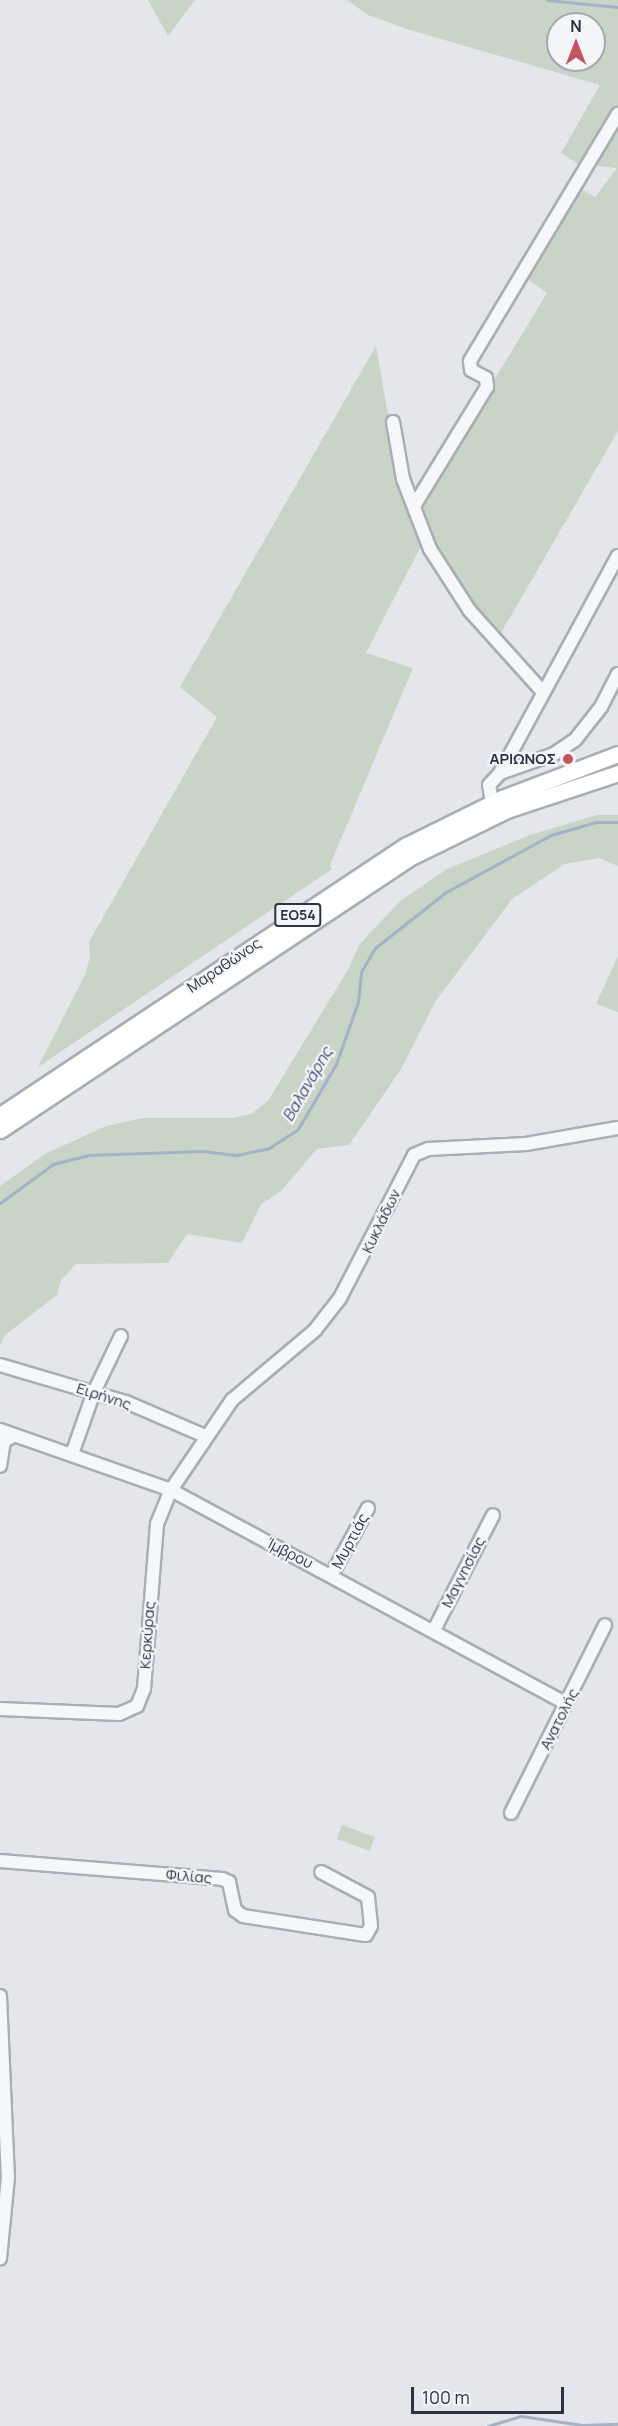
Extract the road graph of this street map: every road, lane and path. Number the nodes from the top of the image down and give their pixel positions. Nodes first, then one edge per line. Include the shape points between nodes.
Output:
1 (618, 114) edge
2 (393, 422) dead end
3 (414, 506) junction
4 (618, 558) edge
5 (618, 674) edge
6 (542, 691) junction
7 (618, 754) edge
8 (500, 773) junction
9 (618, 773) edge
10 (603, 779) junction
11 (618, 784) edge
12 (492, 803) junction
13 (0, 1115) edge
14 (618, 1128) edge
15 (0, 1130) edge
16 (121, 1336) dead end
17 (0, 1365) edge
18 (94, 1392) junction
19 (0, 1430) edge
20 (14, 1436) junction
21 (205, 1436) junction
22 (72, 1454) junction
23 (0, 1466) edge
24 (171, 1490) junction
25 (368, 1508) dead end
26 (493, 1515) dead end
27 (332, 1574) junction
28 (605, 1625) dead end
29 (434, 1630) junction
30 (566, 1704) junction
31 (0, 1709) edge
32 (511, 1813) dead end
33 (0, 1861) edge
34 (321, 1872) dead end
35 (0, 1996) edge
36 (3, 2080) edge
37 (0, 2259) edge

1 - 3 street via 470,361 471,369 486,378 487,387
2 - 3 street via 403,479
3 - 6 street via 447,578 470,611
4 - 6 street
5 - 8 street via 601,707 575,740 554,754
6 - 8 street
7 - 12 main road, Μαραθώνος / ΕΟ54
8 - 12 street via 489,785
9 - 10 main road, Μαραθώνος / ΕΟ54
10 - 11 main road
10 - 15 main road, Μαραθώνος / ΕΟ54 via 507,810 413,856
12 - 13 main road, Μαραθώνος / ΕΟ54 via 407,845 355,877
14 - 21 street, Κυκλάδων via 515,1146 428,1149 414,1155 340,1298 315,1330 231,1400
16 - 18 street
17 - 18 street, Ειρήνης
18 - 21 street, Ειρήνης
18 - 22 street
19 - 20 street, Ίμβρου
20 - 22 street, Ίμβρου
20 - 23 street via 3,1440
21 - 24 street, Κερκύρας
22 - 24 street, Ίμβρου
24 - 27 street, Ίμβρου
24 - 31 street, Κερκύρας via 157,1524 144,1689 137,1706 119,1714
25 - 27 street, Μυρτιάς
26 - 29 street, Μαγνησίας
27 - 29 street, Ίμβρου
28 - 30 street, Ανατολής
29 - 30 street, Ίμβρου
30 - 32 street, Ανατολής
33 - 34 street, Φιλίας via 222,1879 229,1882 235,1910 243,1916 366,1935 371,1926 368,1897
35 - 36 street
36 - 37 street via 8,2176

